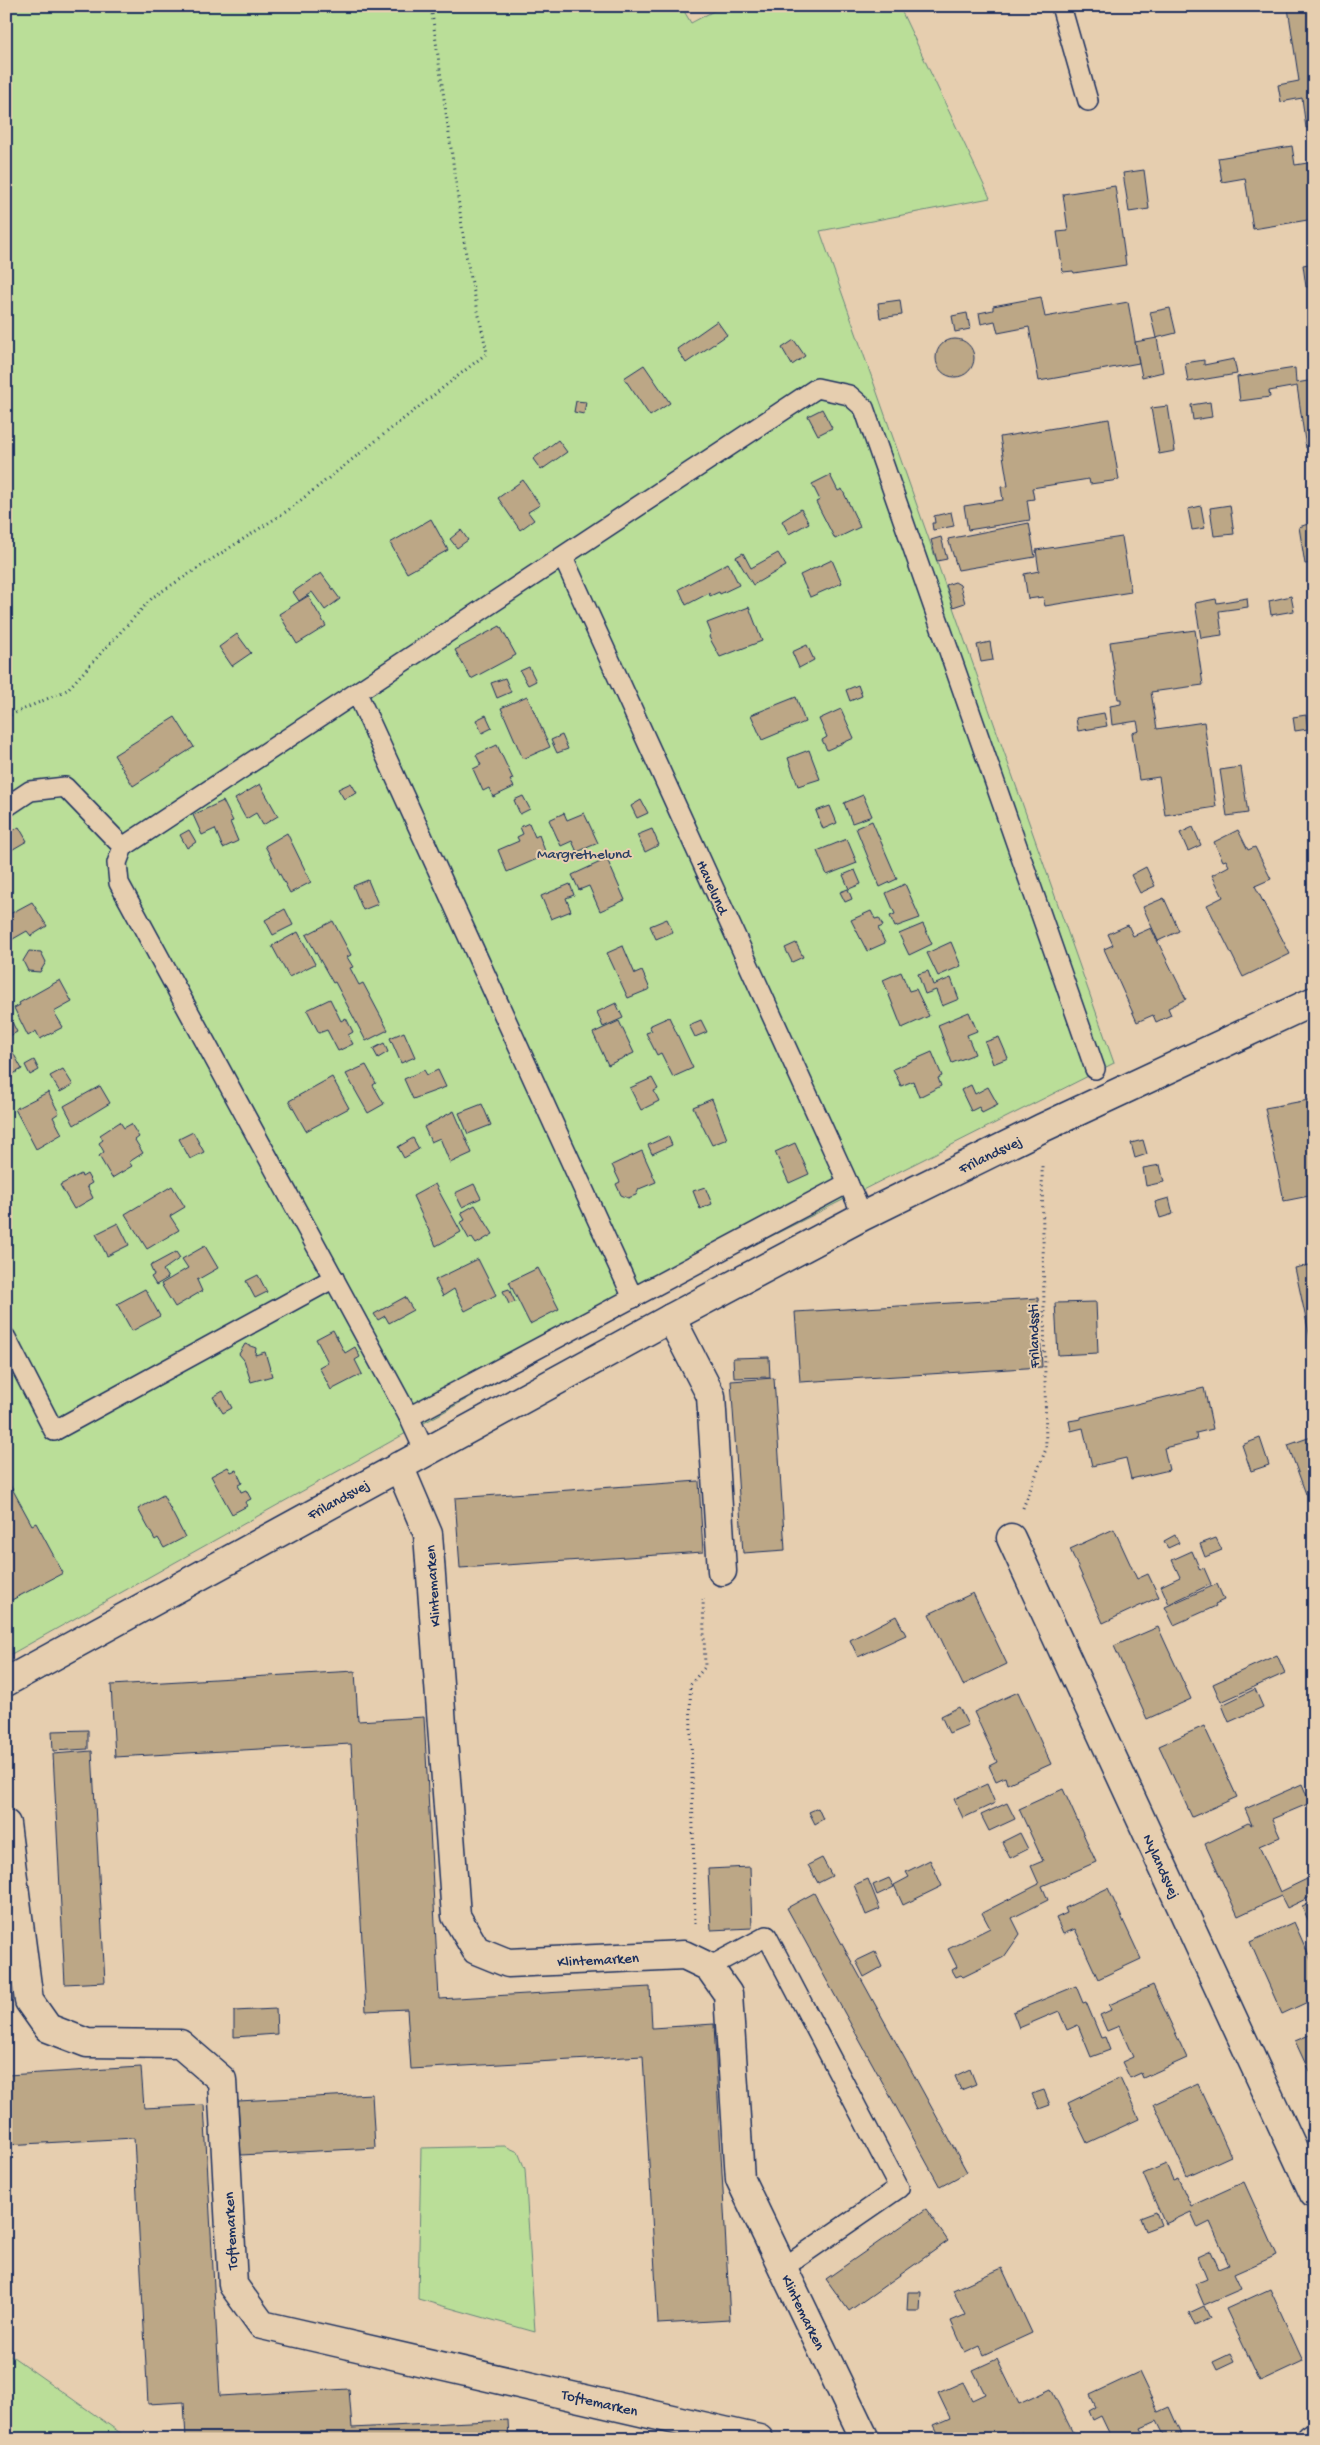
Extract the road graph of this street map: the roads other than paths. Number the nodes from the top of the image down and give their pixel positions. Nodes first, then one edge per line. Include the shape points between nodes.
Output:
1 (1061, 6) edge
2 (1088, 101) dead end
3 (563, 557) junction
4 (357, 693) junction
5 (6, 807) edge
6 (123, 846) junction
7 (1314, 1001) edge
8 (1095, 1069) dead end
9 (848, 1183) junction
10 (864, 1216) junction
11 (334, 1278) junction
12 (633, 1298) junction
13 (671, 1318) junction
14 (6, 1338) edge
15 (409, 1417) junction
16 (425, 1452) junction
17 (399, 1466) junction
18 (1011, 1538) road end
19 (722, 1571) road end
20 (6, 1682) edge
21 (6, 1824) edge
22 (709, 1967) junction
23 (1314, 2194) edge
24 (783, 2268) junction
25 (759, 2439) edge
26 (865, 2439) edge

1 - 2 lane
3 - 4 lane
3 - 8 lane via 817,388 849,395 864,408
3 - 9 lane, Havelund
4 - 6 lane
4 - 12 lane
5 - 6 lane via 30,792 65,787
6 - 11 lane via 117,863 119,883
7 - 10 street, Frilandsvej via 1042,1128
9 - 10 lane, Havelund
9 - 12 lane
10 - 13 street, Frilandsvej
11 - 14 lane via 54,1431
11 - 15 lane
12 - 15 lane
13 - 16 street, Frilandsvej
13 - 19 street via 712,1396
15 - 16 lane
16 - 17 street, Frilandsvej
17 - 20 street, Frilandsvej
17 - 22 street, Klintemarken via 428,1534 456,1916 476,1950 508,1963 684,1955
18 - 23 street, Nylandsvej
21 - 25 street, Toftemarken via 30,2001 48,2028 87,2043 180,2044 222,2080 233,2285 262,2325
22 - 24 street, Klintemarken via 728,1994 740,2179
22 - 24 lane via 766,1936 899,2188
24 - 26 street, Klintemarken

